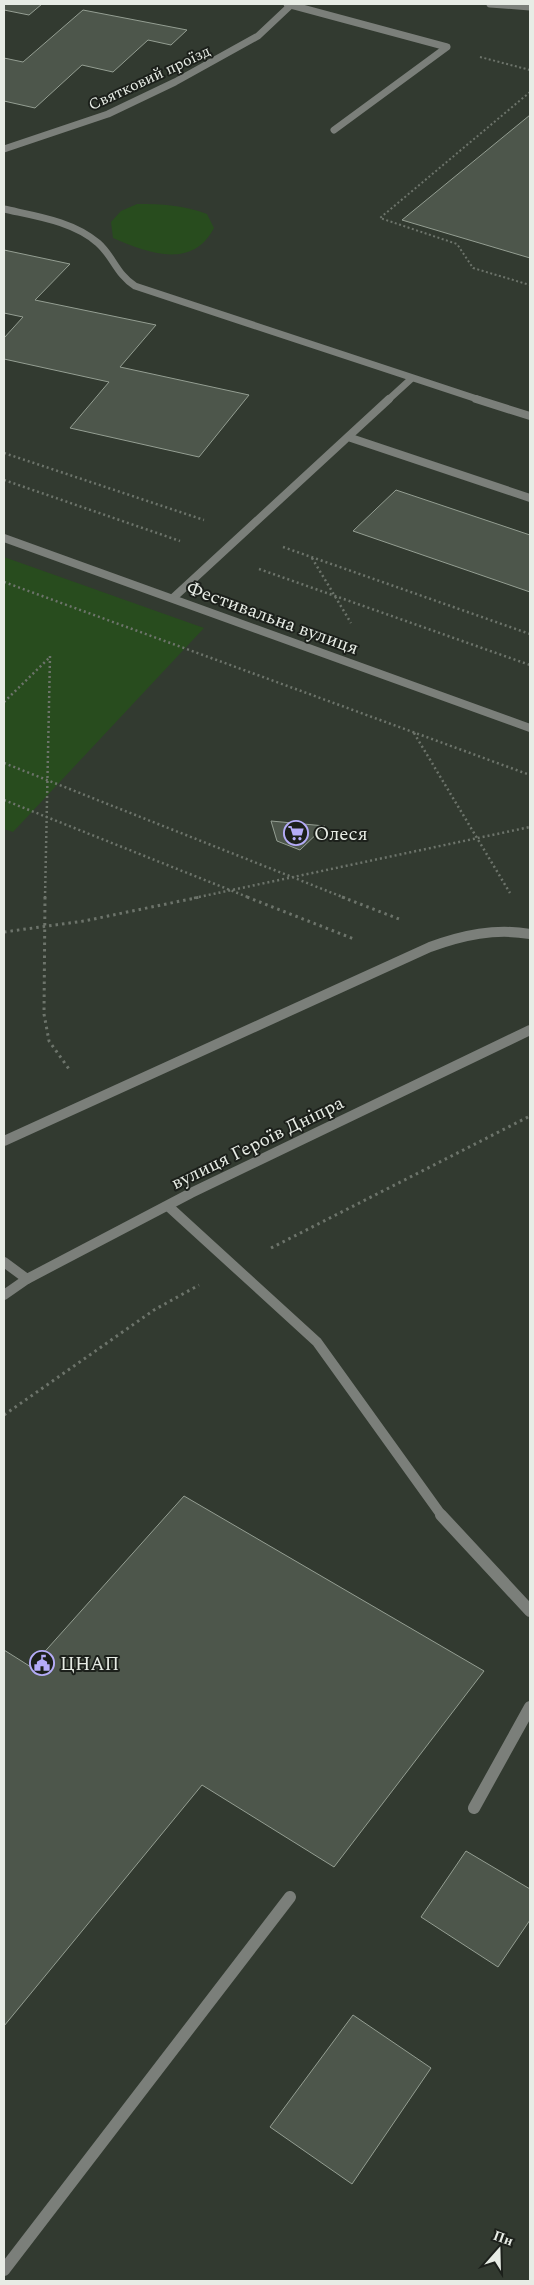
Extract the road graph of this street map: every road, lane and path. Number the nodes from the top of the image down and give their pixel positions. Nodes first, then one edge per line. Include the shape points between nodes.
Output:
1 (290, 4) edge
2 (490, 4) edge
3 (530, 7) edge
4 (447, 47) junction
5 (530, 70) edge
6 (530, 92) edge
7 (334, 130) dead end
8 (4, 149) edge
9 (4, 209) edge
10 (530, 285) edge
11 (411, 379) junction
12 (530, 416) edge
13 (348, 436) junction
14 (4, 480) edge
15 (530, 498) edge
16 (4, 538) edge
17 (220, 555) junction
18 (312, 558) dead end
19 (4, 582) edge
20 (333, 594) junction
21 (173, 598) junction
22 (530, 664) edge
23 (383, 674) junction
24 (4, 702) edge
25 (530, 728) edge
26 (414, 732) junction
27 (4, 763) edge
28 (530, 775) edge
29 (46, 780) junction
30 (4, 800) edge
31 (46, 816) junction
32 (530, 827) edge
33 (478, 838) junction
34 (294, 878) junction
35 (232, 890) junction
36 (512, 896) dead end
37 (46, 928) junction
38 (4, 932) edge
39 (530, 934) edge
40 (450, 939) junction
41 (404, 959) junction
42 (530, 1030) edge
43 (91, 1101) junction
44 (4, 1141) edge
45 (168, 1206) junction
46 (4, 1262) edge
47 (27, 1279) junction
48 (4, 1295) edge
49 (530, 1611) edge
50 (530, 1707) edge
51 (474, 1808) dead end
52 (290, 1897) dead end
53 (4, 2270) edge

1 - 4 street
1 - 8 street, Святковий проїзд via 258,36 175,82 108,114
2 - 3 street
4 - 5 path
4 - 7 street
6 - 10 path via 380,218 457,244 473,268
9 - 11 street via 83,233 98,243 123,280 135,286
11 - 12 street
11 - 13 street
13 - 15 street
13 - 17 street
14 - 17 path
16 - 21 street, Фестивальна вулиця
17 - 20 path
17 - 21 street
18 - 20 path
19 - 26 path
20 - 22 path
20 - 23 path
21 - 23 street, Фестивальна вулиця
23 - 25 street, Фестивальна вулиця
23 - 26 path
24 - 29 path via 50,656
26 - 28 path
26 - 33 path
27 - 29 path
29 - 31 path
29 - 34 path
30 - 31 path
31 - 35 path
31 - 37 path
32 - 33 path
33 - 34 path
33 - 36 path
34 - 35 path
34 - 40 path
35 - 37 path
35 - 41 path
37 - 38 path
37 - 43 path via 46,1033
39 - 40 street via 491,930
40 - 41 street
41 - 43 street
42 - 45 street, вулиця Героїв Дніпра
43 - 44 street
45 - 47 street, вулиця Героїв Дніпра
45 - 49 street via 317,1342 440,1514
46 - 47 street
47 - 48 street, вулиця Героїв Дніпра
50 - 51 street
52 - 53 street

